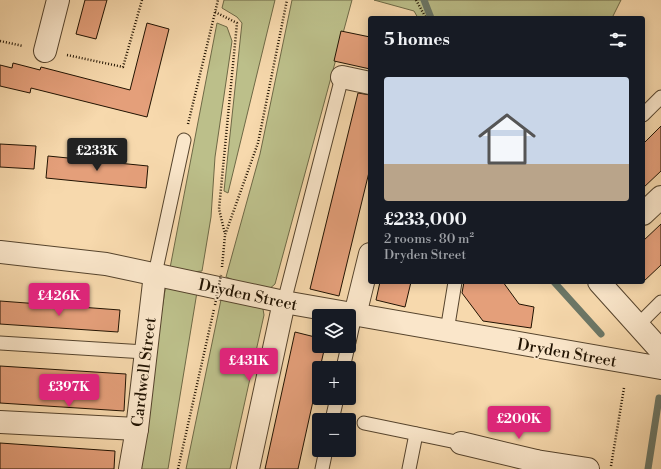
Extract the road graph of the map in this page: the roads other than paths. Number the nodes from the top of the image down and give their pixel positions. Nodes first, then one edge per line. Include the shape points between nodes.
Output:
1 (58, 0) edge
2 (45, 51) road end
3 (342, 77) joint
4 (368, 83) edge
5 (661, 97) edge
6 (645, 113) edge
7 (184, 140) road end
8 (661, 197) edge
9 (645, 212) edge
10 (0, 252) edge
11 (368, 262) edge
12 (155, 274) junction
13 (455, 284) edge
14 (601, 284) edge
15 (284, 302) junction
16 (661, 302) edge
17 (322, 309) edge
18 (356, 311) edge
19 (356, 315) edge
20 (638, 325) junction
21 (447, 331) junction
22 (0, 343) edge
23 (661, 351) edge
24 (145, 352) junction
25 (661, 368) edge
26 (0, 422) edge
27 (364, 423) dead end
28 (137, 429) junction
29 (416, 434) junction
30 (461, 443) joint
31 (325, 457) edge
32 (536, 465) edge
33 (130, 469) edge
34 (248, 469) edge
35 (322, 469) edge
36 (409, 469) edge
37 (588, 469) edge

1 - 2 street
3 - 4 street
3 - 15 lane
5 - 6 lane
7 - 12 lane
8 - 9 street
10 - 12 street, Dryden Street via 106,264
11 - 18 street
12 - 15 street, Dryden Street
12 - 24 street, Cardwell Street
13 - 21 lane
14 - 20 street
15 - 17 street, Dryden Street
15 - 34 street
16 - 20 lane
19 - 21 street, Dryden Street
20 - 23 street
21 - 25 street, Dryden Street
22 - 24 lane
24 - 28 street, Cardwell Street
26 - 28 street
27 - 29 lane
28 - 33 street, Cardwell Street
29 - 30 lane
29 - 36 lane
30 - 32 street
31 - 35 lane
32 - 37 street

